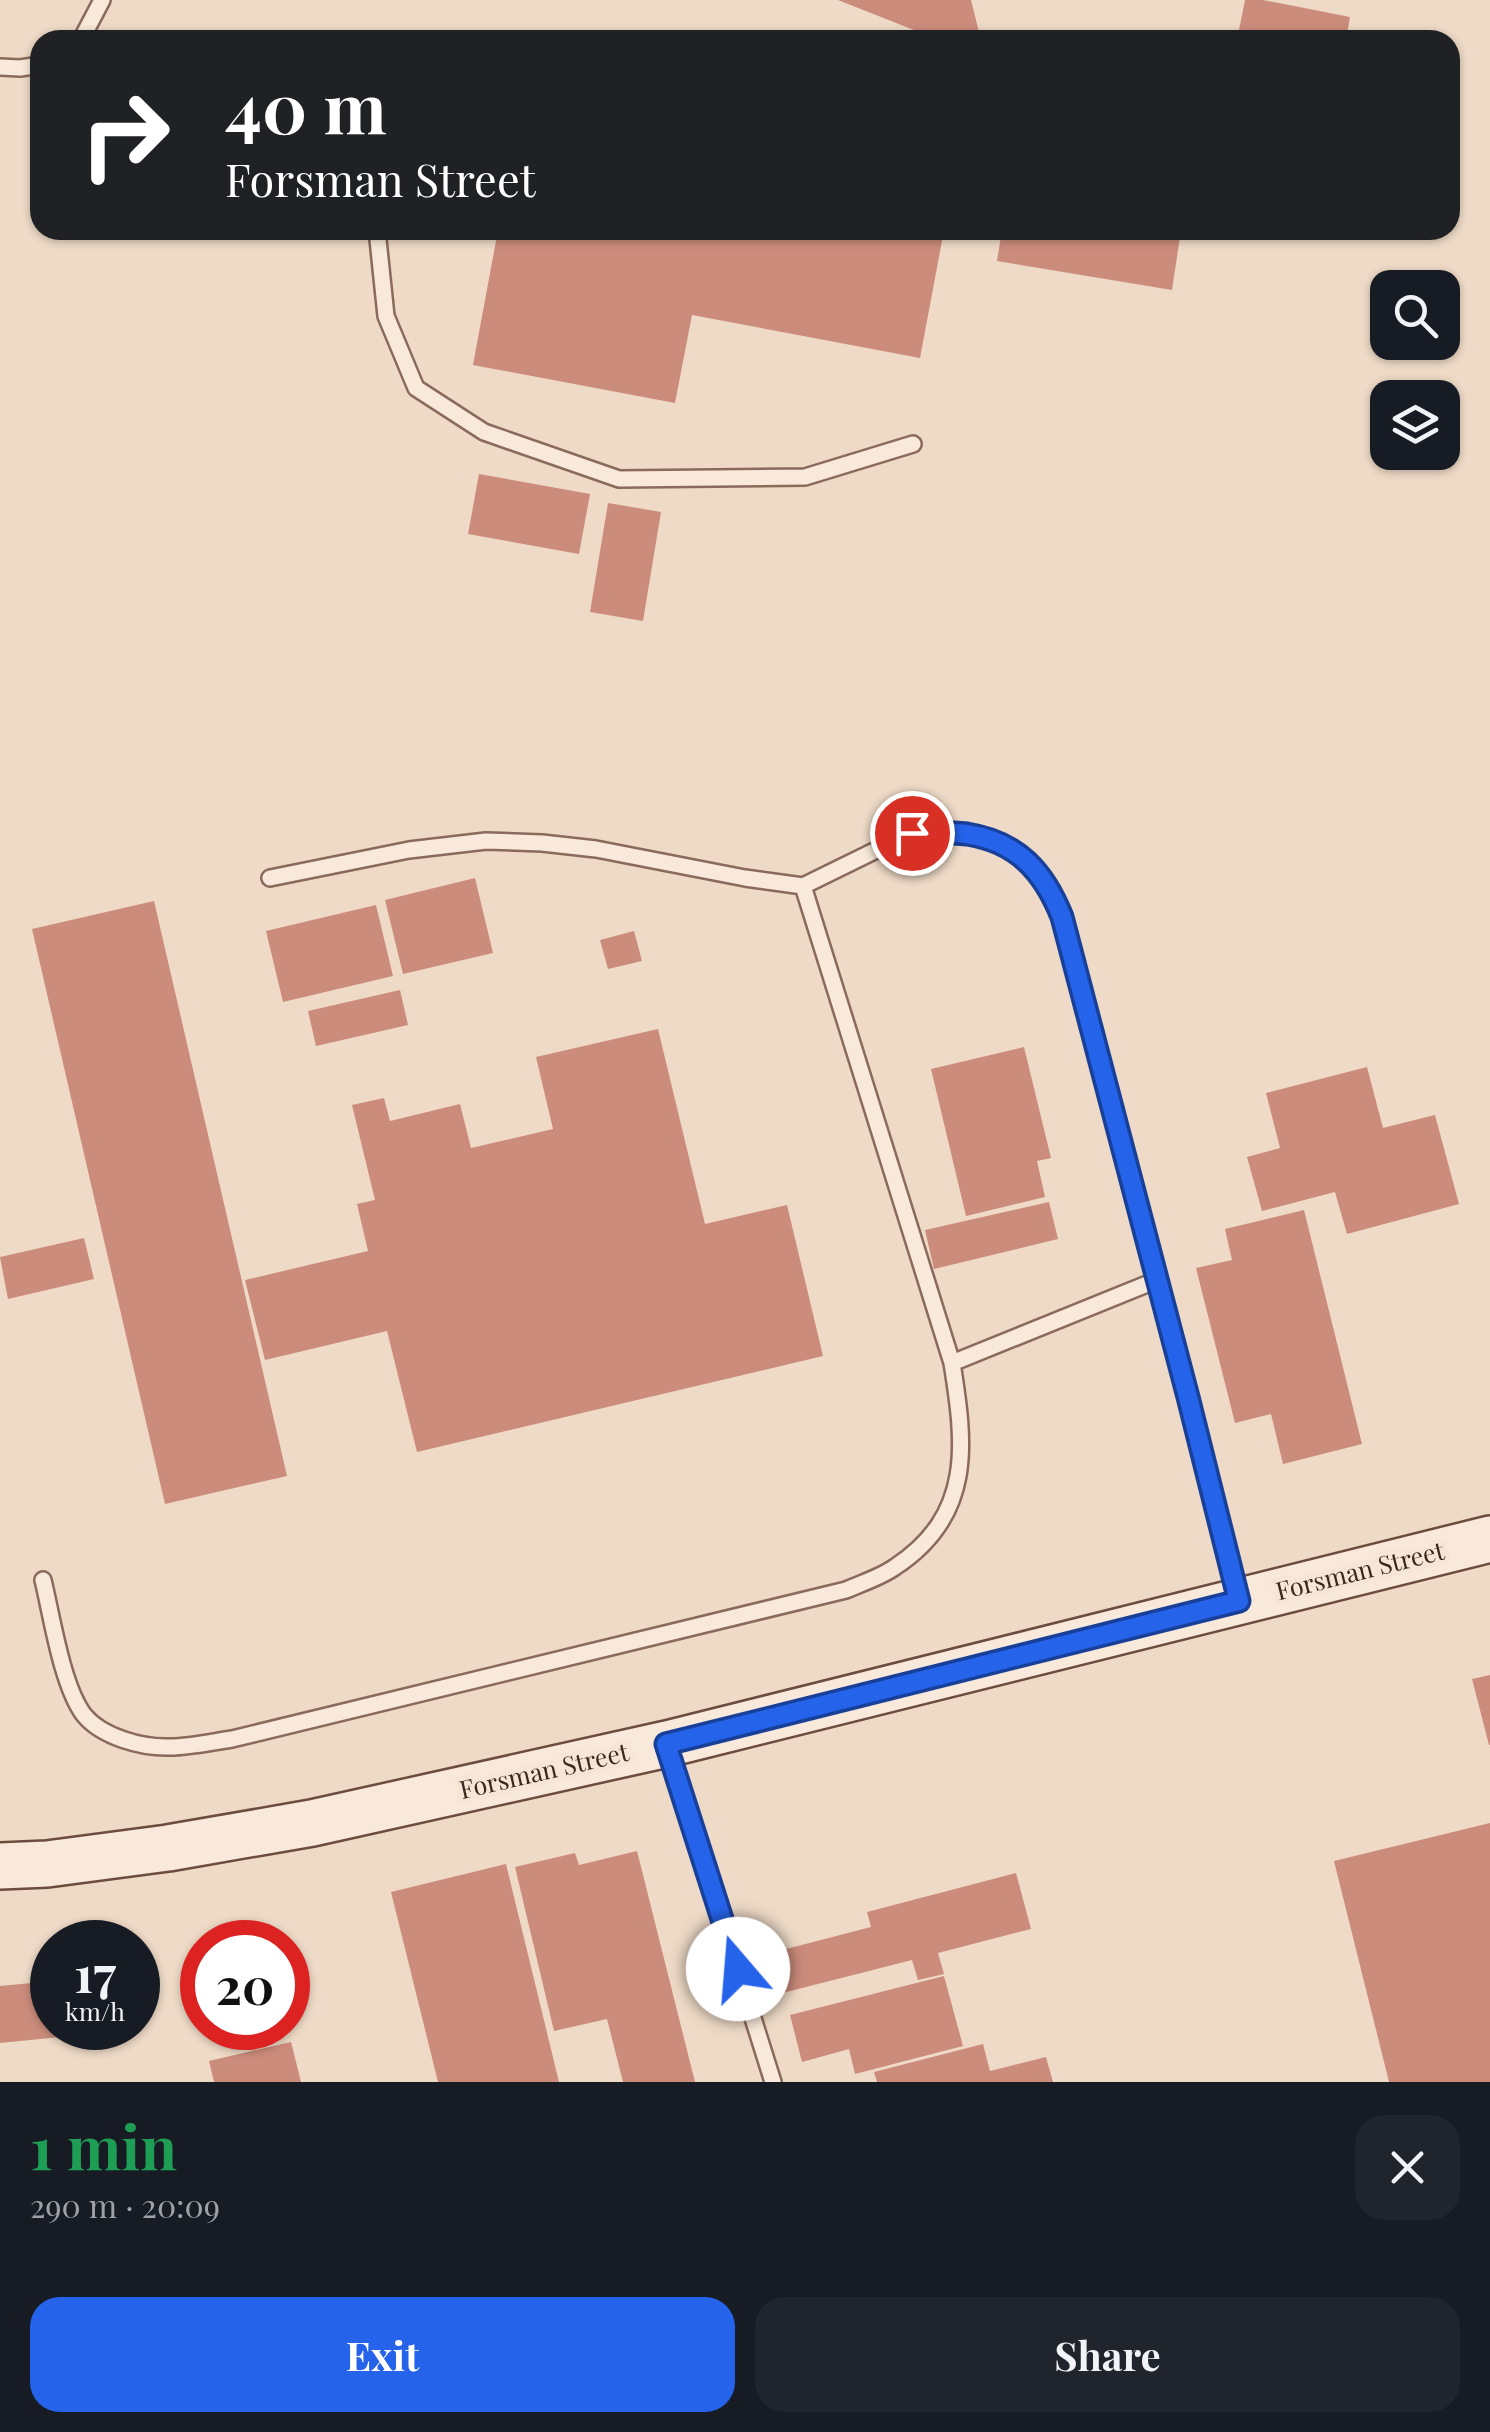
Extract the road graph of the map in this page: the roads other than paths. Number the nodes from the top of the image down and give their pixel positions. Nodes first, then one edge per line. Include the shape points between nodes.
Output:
1 (102, 0) edge
2 (86, 30) edge
3 (30, 66) edge
4 (0, 67) edge
5 (20, 68) junction
6 (30, 72) edge
7 (377, 240) edge
8 (913, 444) dead end
9 (270, 878) dead end
10 (803, 886) junction
11 (1157, 1280) junction
12 (952, 1363) junction
13 (1490, 1539) edge
14 (43, 1580) dead end
15 (1239, 1601) junction
16 (666, 1744) junction
17 (0, 1866) edge
18 (773, 2082) edge

1 - 2 lane
3 - 5 lane
4 - 5 lane
5 - 6 lane
7 - 8 lane via 386,316 416,388 484,432 619,479 805,477
9 - 10 lane via 486,841 596,849
10 - 11 lane via 912,833 968,834 1032,864 1062,917
10 - 12 lane
11 - 12 lane
11 - 15 lane
12 - 14 lane via 962,1421 958,1483 925,1544 893,1568 846,1590 232,1739 143,1746 86,1718 70,1692
13 - 15 street, Forsman Street
15 - 16 street, Forsman Street
16 - 17 street, Forsman Street via 312,1823 168,1848
16 - 18 lane

